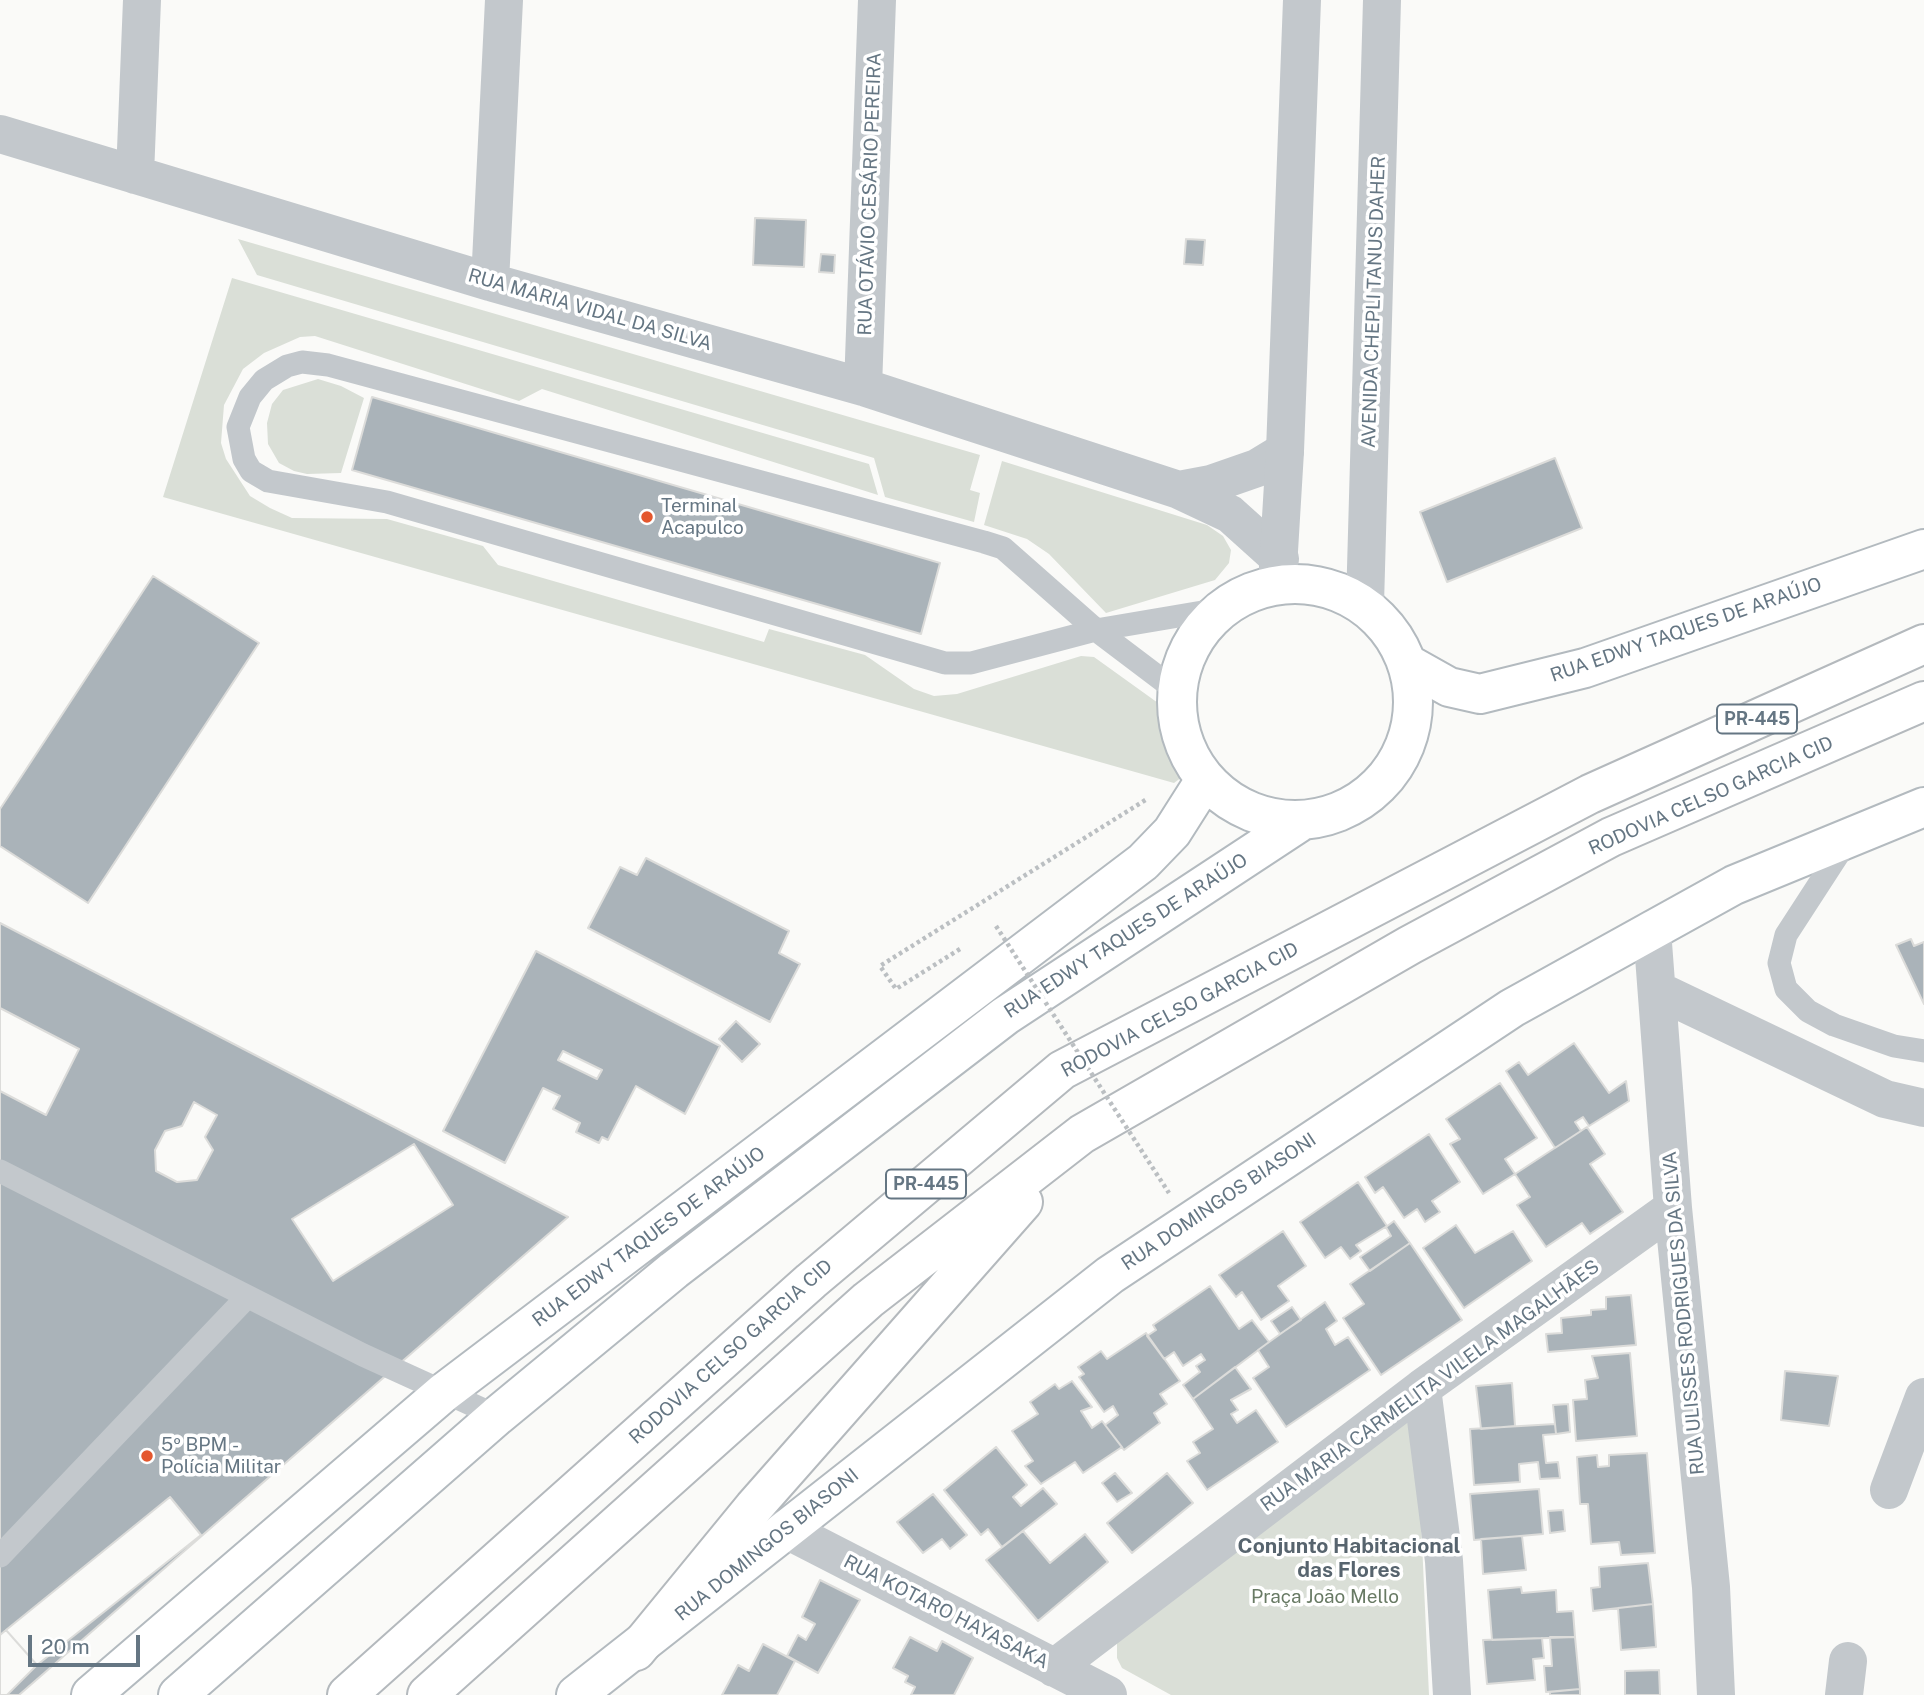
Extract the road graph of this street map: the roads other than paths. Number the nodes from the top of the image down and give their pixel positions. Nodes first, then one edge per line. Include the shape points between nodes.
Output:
1 (142, 0) edge
2 (504, 0) edge
3 (877, 0) edge
4 (1302, 0) edge
5 (1382, 0) edge
6 (0, 134) edge
7 (135, 175) junction
8 (490, 282) junction
9 (863, 387) junction
10 (1285, 451) junction
11 (1179, 490) junction
12 (1924, 549) edge
13 (1278, 572) junction
14 (1365, 604) junction
15 (1220, 609) junction
16 (1096, 630) junction
17 (1924, 644) edge
18 (1408, 664) junction
19 (1178, 692) junction
20 (1924, 701) edge
21 (1205, 780) junction
22 (1924, 807) edge
23 (1300, 822) junction
24 (1848, 840) junction
25 (1652, 930) junction
26 (1657, 990) junction
27 (1924, 1051) edge
28 (1924, 1108) edge
29 (1082, 1134) junction
30 (0, 1171) edge
31 (1673, 1208) junction
32 (247, 1297) junction
33 (1422, 1388) junction
34 (443, 1393) junction
35 (1924, 1397) edge
36 (497, 1416) junction
37 (1889, 1490) dead end
38 (785, 1529) junction
39 (0, 1556) edge
40 (636, 1651) junction
41 (1054, 1668) junction
42 (91, 1695) edge
43 (178, 1695) edge
44 (347, 1695) edge
45 (427, 1695) edge
46 (576, 1695) edge
47 (1108, 1695) edge
48 (1452, 1695) edge
49 (1716, 1695) edge

1 - 7 street
2 - 8 street
3 - 9 street, RUA OTÁVIO CESÁRIO PEREIRA
4 - 10 street
5 - 14 street, AVENIDA CHEPLI TANUS DAHER
6 - 7 street, RUA MARIA VIDAL DA SILVA
7 - 8 street, RUA MARIA VIDAL DA SILVA
8 - 9 street, RUA MARIA VIDAL DA SILVA
9 - 11 street, RUA MARIA VIDAL DA SILVA
10 - 11 street, RUA MARIA VIDAL DA SILVA via 1257,468
10 - 13 street
11 - 13 street, RUA MARIA VIDAL DA SILVA via 1230,514
12 - 18 main road, RUA EDWY TAQUES DE ARAÚJO via 1585,668 1480,694 1449,687
13 - 14 main road
13 - 15 main road
14 - 18 main road via 1391,631
15 - 16 lane
15 - 19 main road via 1195,638 1180,673
16 - 16 lane via 971,663 945,663 387,502 268,481 251,471 244,459 238,427 250,397 264,380 302,362 328,365 1003,548
16 - 19 lane
17 - 44 main road, RODOVIA CELSO GARCIA CID / PR-445 via 1590,794 1062,1070 811,1281
18 - 23 main road via 1414,702 1408,739 1391,773 1355,804 1334,815
19 - 21 main road via 1176,712 1186,749
20 - 29 main road, RODOVIA CELSO GARCIA CID / PR-445 via 1611,837 1410,945
21 - 23 main road via 1232,804 1265,818
21 - 34 main road, RUA EDWY TAQUES DE ARAÚJO via 1172,832 1143,862
22 - 24 main road, RUA DOMINGOS BIASONI
23 - 36 main road, RUA EDWY TAQUES DE ARAÚJO via 1005,1016 674,1270
24 - 25 main road, RUA DOMINGOS BIASONI via 1734,885
24 - 27 lane via 1786,935 1779,964 1786,989 1808,1011 1834,1025
25 - 26 street, RUA ULISSES RODRIGUES DA SILVA
25 - 38 main road, RUA DOMINGOS BIASONI via 1512,1008 1110,1275
26 - 28 street via 1885,1099
26 - 31 street, RUA ULISSES RODRIGUES DA SILVA
29 - 40 main road via 754,1507
29 - 45 main road, RODOVIA CELSO GARCIA CID / PR-445 via 868,1300
30 - 32 lane
31 - 33 street, RUA MARIA CARMELITA VILELA MAGALHÃES
31 - 49 street, RUA ULISSES RODRIGUES DA SILVA via 1711,1587
32 - 34 lane
32 - 39 lane
33 - 41 street, RUA MARIA CARMELITA VILELA MAGALHÃES
33 - 48 street via 1443,1549
34 - 36 lane
34 - 42 main road, RUA EDWY TAQUES DE ARAÚJO
35 - 37 street
36 - 43 main road, RUA EDWY TAQUES DE ARAÚJO
38 - 40 main road, RUA DOMINGOS BIASONI
38 - 41 street, RUA KOTARO HAYASAKA
40 - 46 main road, RUA DOMINGOS BIASONI
41 - 47 street, RUA KOTARO HAYASAKA

